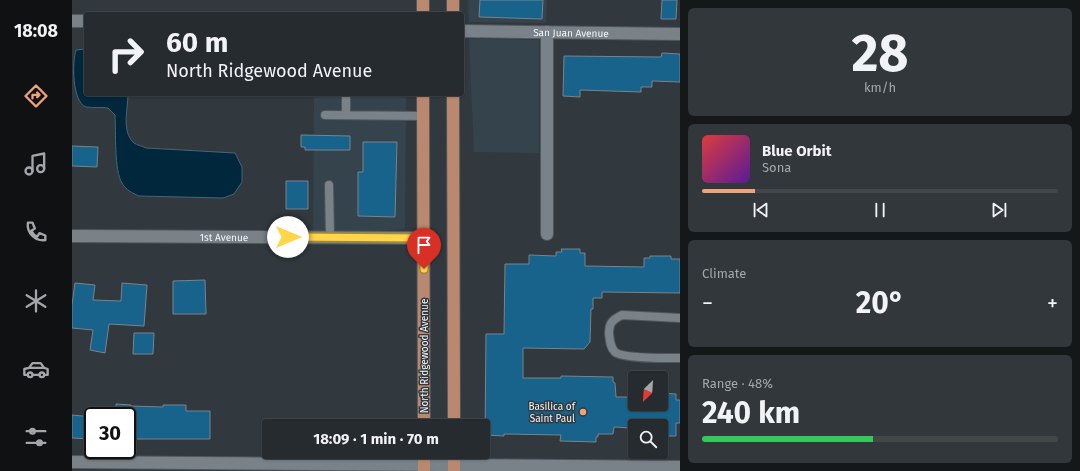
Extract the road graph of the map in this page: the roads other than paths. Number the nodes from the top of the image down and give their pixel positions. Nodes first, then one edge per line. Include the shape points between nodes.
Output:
1 (423, 0) edge
2 (453, 0) edge
3 (423, 12) edge
4 (453, 12) edge
5 (72, 21) edge
6 (84, 21) edge
7 (464, 31) edge
8 (547, 32) junction
9 (680, 34) edge
10 (346, 96) edge
11 (423, 96) edge
12 (453, 96) edge
13 (325, 115) dead end
14 (346, 115) junction
15 (423, 116) junction
16 (329, 185) dead end
17 (547, 234) dead end
18 (72, 236) edge
19 (330, 237) junction
20 (424, 238) junction
21 (680, 318) edge
22 (680, 358) edge
23 (424, 419) edge
24 (454, 419) edge
25 (72, 462) edge
26 (229, 467) edge
27 (680, 467) edge
28 (424, 468) edge
29 (454, 468) edge
30 (538, 468) edge

1 - 3 main road
2 - 4 main road
5 - 6 street
7 - 8 street, San Juan Avenue
8 - 9 street, San Juan Avenue
8 - 17 street
10 - 14 lane
11 - 15 main road, North Ridgewood Avenue
12 - 24 main road
13 - 14 lane
14 - 15 lane
15 - 20 main road, North Ridgewood Avenue
16 - 19 lane
18 - 19 street, 1st Avenue
19 - 20 street, 1st Avenue
20 - 23 main road, North Ridgewood Avenue
21 - 22 lane via 622,315 614,319 610,327 610,343 615,352 625,356
25 - 26 street
26 - 28 street
27 - 30 street
28 - 29 street
29 - 30 street

